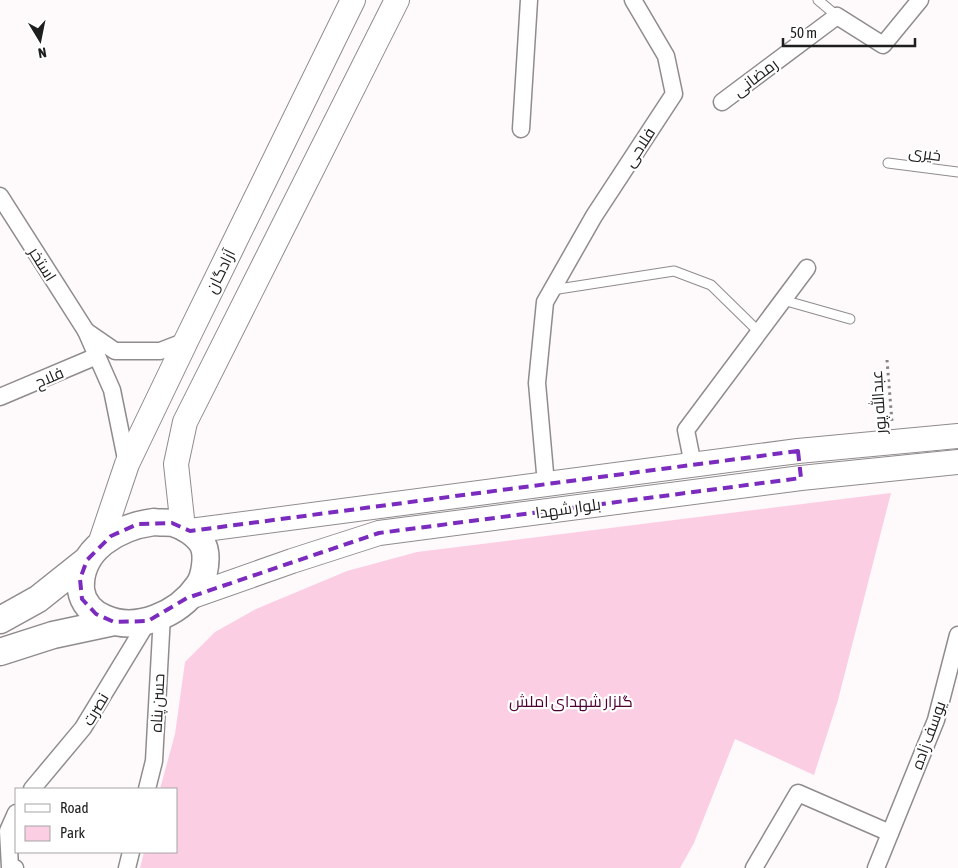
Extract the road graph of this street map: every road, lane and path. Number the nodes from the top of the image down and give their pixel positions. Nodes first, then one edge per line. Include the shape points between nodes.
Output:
1 (353, 0) edge
2 (397, 0) edge
3 (529, 0) edge
4 (633, 0) edge
5 (818, 0) edge
6 (920, 0) edge
7 (838, 16) junction
8 (722, 102) dead end
9 (521, 129) dead end
10 (888, 163) dead end
11 (958, 172) edge
12 (0, 196) edge
13 (807, 268) dead end
14 (552, 290) junction
15 (783, 300) junction
16 (850, 319) dead end
17 (86, 331) junction
18 (759, 332) junction
19 (186, 341) junction
20 (97, 356) junction
21 (887, 360) dead end
22 (0, 397) edge
23 (958, 436) edge
24 (894, 442) junction
25 (798, 451) junction
26 (958, 462) edge
27 (127, 464) junction
28 (693, 465) junction
29 (801, 478) junction
30 (546, 484) junction
31 (462, 496) junction
32 (467, 522) junction
33 (187, 529) junction
34 (93, 554) junction
35 (187, 598) junction
36 (155, 618) junction
37 (0, 620) edge
38 (114, 622) junction
39 (958, 635) edge
40 (0, 652) edge
41 (33, 788) edge
42 (147, 788) edge
43 (15, 815) edge
44 (890, 833) junction
45 (131, 853) edge
46 (15, 868) edge
47 (126, 868) edge
48 (754, 868) edge
49 (876, 868) edge

1 - 19 main road, آزادگان
2 - 33 main road via 184,422 176,464
3 - 9 street
4 - 14 street, فلاحی via 666,56 674,94 594,216
5 - 7 lane
6 - 7 street via 883,45
7 - 8 street, رمضانی
10 - 11 lane, خیری
12 - 17 street, استخر
13 - 15 street
14 - 18 lane via 674,271 711,285
14 - 30 street, فلاحی via 545,302 537,383
15 - 16 lane
15 - 18 street
17 - 19 street, استخر via 115,351 160,351
17 - 20 street, استخر
18 - 28 street via 686,430
19 - 27 main road, آزادگان
20 - 22 street, فلاح
20 - 27 street, استخر via 112,390
21 - 24 path, عبدالله پور
23 - 24 main road, بلوار شهدا
24 - 25 main road, بلوار شهدا
25 - 28 main road, بلوار شهدا
25 - 29 main road
26 - 29 main road, بلوار شهدا
27 - 34 main road, آزادگان
28 - 30 main road, بلوار شهدا
29 - 32 main road, بلوار شهدا
30 - 31 main road, بلوار شهدا
31 - 32 main road
31 - 33 main road, بلوار شهدا
32 - 35 main road, بلوار شهدا via 379,533
33 - 34 main road via 172,523 138,524 111,536
33 - 35 main road via 204,546 206,566 200,585
34 - 37 main road via 38,599
34 - 38 main road via 80,579 82,599 96,614
35 - 36 main road
36 - 38 main road
36 - 41 street, نصرت via 83,728
36 - 42 street, حسن پناه via 154,762
38 - 40 main road via 52,635
39 - 44 street, یوسف زاده via 936,720
43 - 46 street via 8,831 10,867
44 - 48 street via 798,793
44 - 49 street, یوسف زاده
45 - 47 street

